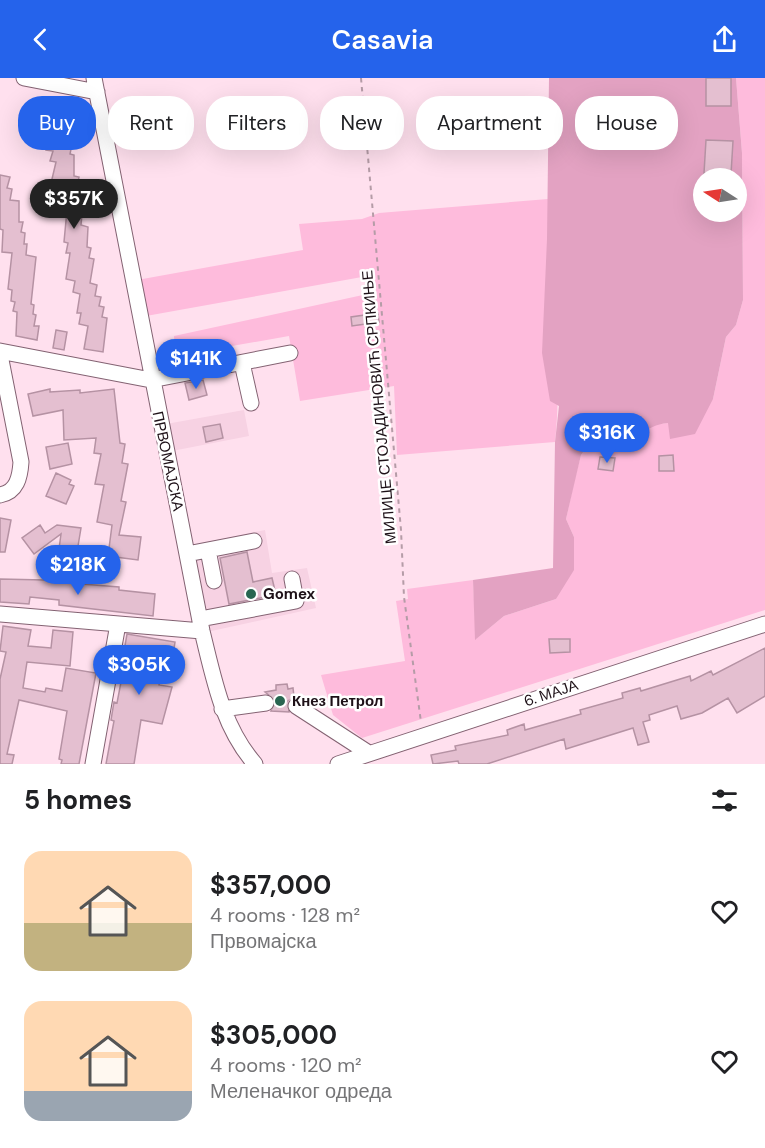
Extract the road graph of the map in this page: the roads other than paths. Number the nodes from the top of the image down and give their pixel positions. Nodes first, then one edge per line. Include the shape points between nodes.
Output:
1 (24, 78) edge
2 (95, 85) edge
3 (0, 353) edge
4 (290, 353) dead end
5 (242, 363) junction
6 (151, 380) junction
7 (251, 403) dead end
8 (0, 495) edge
9 (254, 541) dead end
10 (208, 550) junction
11 (187, 554) junction
12 (292, 579) dead end
13 (214, 581) dead end
14 (0, 614) edge
15 (118, 624) junction
16 (765, 624) edge
17 (201, 625) junction
18 (266, 703) tunnel mouth
19 (296, 706) tunnel mouth
20 (222, 709) junction
21 (367, 752) junction
22 (93, 764) edge
23 (255, 764) edge
24 (338, 764) edge

1 - 2 street
2 - 6 street, ПРВОМАЈСКА
3 - 6 street
3 - 8 street via 21,462 14,489
4 - 5 street
5 - 6 street
5 - 7 street
6 - 11 street, ПРВОМАЈСКА
9 - 10 street
10 - 11 street
10 - 13 street
11 - 17 street, ПРВОМАЈСКА
12 - 17 street via 296,601
14 - 15 street
15 - 17 street
15 - 22 street
16 - 21 street, 6. МАЈА
17 - 20 street, ПРВОМАЈСКА
18 - 20 street
19 - 21 street
20 - 23 street, ПРВОМАЈСКА via 242,749
21 - 24 street, 6. МАЈА

